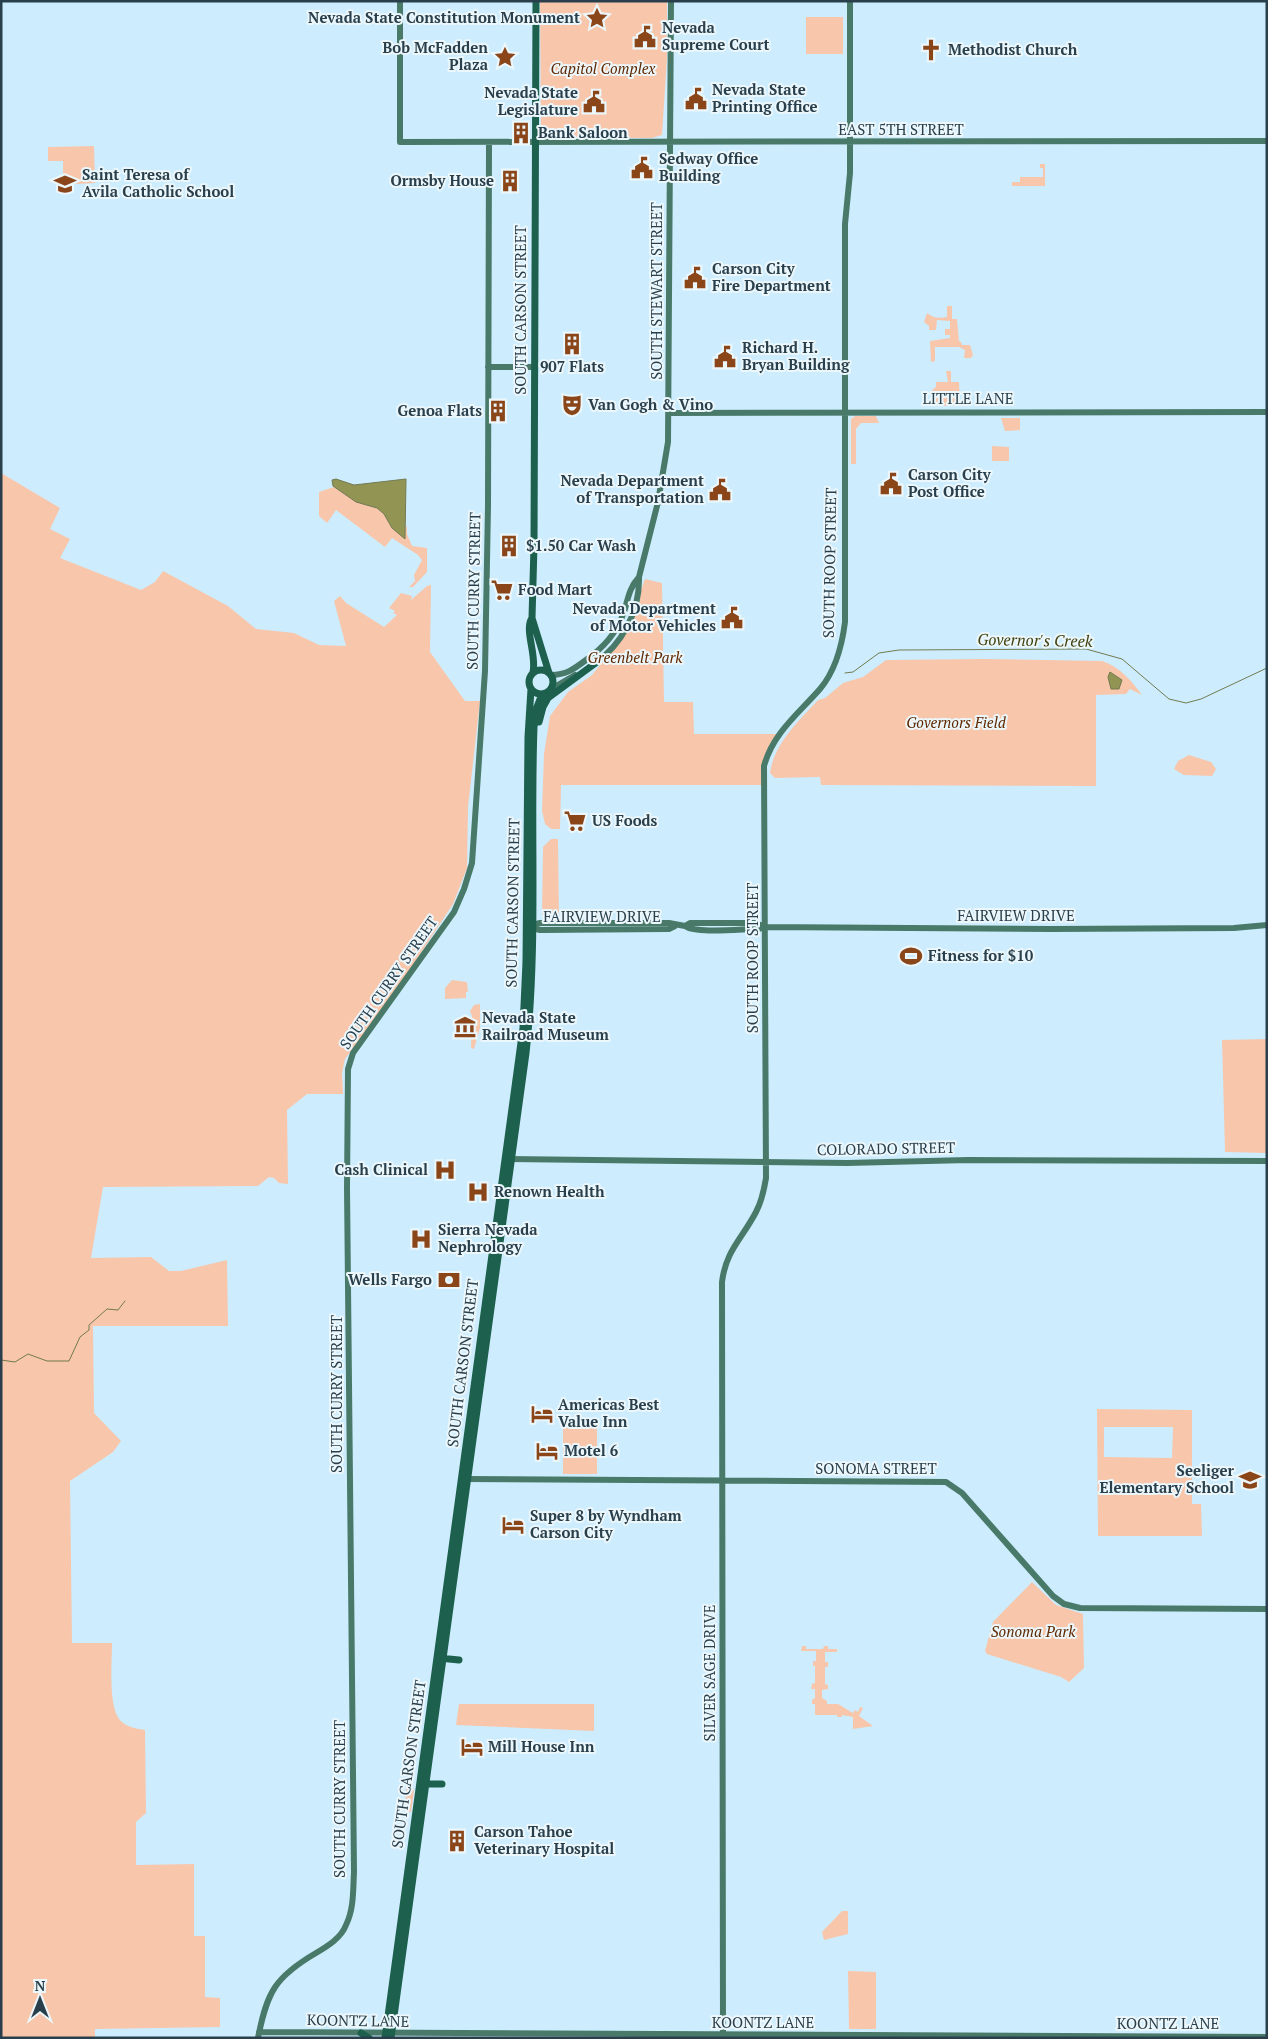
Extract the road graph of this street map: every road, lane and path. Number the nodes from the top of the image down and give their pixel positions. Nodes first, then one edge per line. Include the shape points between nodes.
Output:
1 (400, 1) edge
2 (536, 1) edge
3 (671, 1) edge
4 (850, 1) edge
5 (1267, 141) edge
6 (850, 142) junction
7 (489, 143) junction
8 (670, 143) junction
9 (535, 144) junction
10 (488, 367) junction
11 (535, 367) junction
12 (846, 411) junction
13 (1267, 412) edge
14 (670, 413) junction
15 (639, 577) junction
16 (532, 618) junction
17 (529, 628) junction
18 (541, 650) junction
19 (597, 662) junction
20 (533, 672) junction
21 (550, 674) junction
22 (531, 689) junction
23 (551, 689) junction
24 (542, 694) junction
25 (534, 767) junction
26 (531, 833) junction
27 (1267, 925) edge
28 (532, 926) junction
29 (765, 927) junction
30 (508, 1159) junction
31 (1267, 1161) edge
32 (766, 1162) junction
33 (722, 1308) joint
34 (464, 1480) junction
35 (722, 1481) junction
36 (1267, 1609) edge
37 (440, 1658) junction
38 (459, 1660) dead end
39 (423, 1784) junction
40 (442, 1784) dead end
41 (361, 2034) junction
42 (259, 2035) edge
43 (388, 2036) edge
44 (723, 2037) edge
45 (369, 2038) edge
46 (1267, 2038) edge

1 - 7 street, EAST 5TH STREET via 400,142
2 - 9 main road, SOUTH CARSON STREET
3 - 8 street, SOUTH STEWART STREET
4 - 6 street, SOUTH ROOP STREET
5 - 6 street, EAST 5TH STREET
6 - 8 street, EAST 5TH STREET
6 - 12 street, SOUTH ROOP STREET via 850,177 845,207
7 - 9 street, EAST 5TH STREET
7 - 10 street, SOUTH CURRY STREET
8 - 9 street, EAST 5TH STREET
8 - 14 street, SOUTH STEWART STREET
9 - 11 main road, SOUTH CARSON STREET
10 - 11 street
10 - 42 street, SOUTH CURRY STREET via 485,671 471,866 454,912 353,1053 348,1069 352,1907 343,1931 282,1977 274,1988 264,2007
11 - 16 main road, SOUTH CARSON STREET
12 - 13 street, LITTLE LANE
12 - 14 street, LITTLE LANE
12 - 29 street, SOUTH ROOP STREET via 843,638 830,674 778,734 766,758 763,781
14 - 15 street, SOUTH STEWART STREET via 664,475
15 - 19 street, SOUTH STEWART STREET via 639,589 624,635
15 - 21 street, SOUTH STEWART STREET via 631,586 620,621 607,643 570,672
16 - 17 main road, SOUTH CARSON STREET
16 - 18 main road, SOUTH CARSON STREET
17 - 18 main road via 533,630
17 - 20 main road, SOUTH CARSON STREET via 535,657
18 - 21 main road, SOUTH CARSON STREET
19 - 23 street, SOUTH STEWART STREET
19 - 25 main road via 545,702 540,716
20 - 21 main road via 543,670
20 - 22 main road via 529,680
21 - 23 main road
22 - 24 main road
22 - 26 main road, SOUTH CARSON STREET via 528,737
23 - 24 main road
24 - 25 main road, SOUTH CARSON STREET via 535,717
25 - 26 main road, SOUTH CARSON STREET
26 - 28 main road, SOUTH CARSON STREET
27 - 29 street, FAIRVIEW DRIVE via 1051,929
28 - 29 street, FAIRVIEW DRIVE
28 - 30 main road, SOUTH CARSON STREET
29 - 32 street, SOUTH ROOP STREET
30 - 32 street, COLORADO STREET
30 - 34 main road, SOUTH CARSON STREET
31 - 32 street, COLORADO STREET
32 - 33 street, SOUTH ROOP STREET via 761,1202 734,1244 724,1270
33 - 35 street, SILVER SAGE DRIVE
34 - 35 street, SONOMA STREET
34 - 37 main road, SOUTH CARSON STREET
35 - 36 street, SONOMA STREET via 946,1482 962,1493 1053,1596 1064,1604 1080,1608
35 - 44 street, SILVER SAGE DRIVE
37 - 38 main road
37 - 39 main road, SOUTH CARSON STREET
39 - 40 main road
39 - 43 main road, SOUTH CARSON STREET
41 - 42 street, KOONTZ LANE
41 - 43 street, KOONTZ LANE
41 - 45 main road
43 - 44 street, KOONTZ LANE
44 - 46 street, KOONTZ LANE

